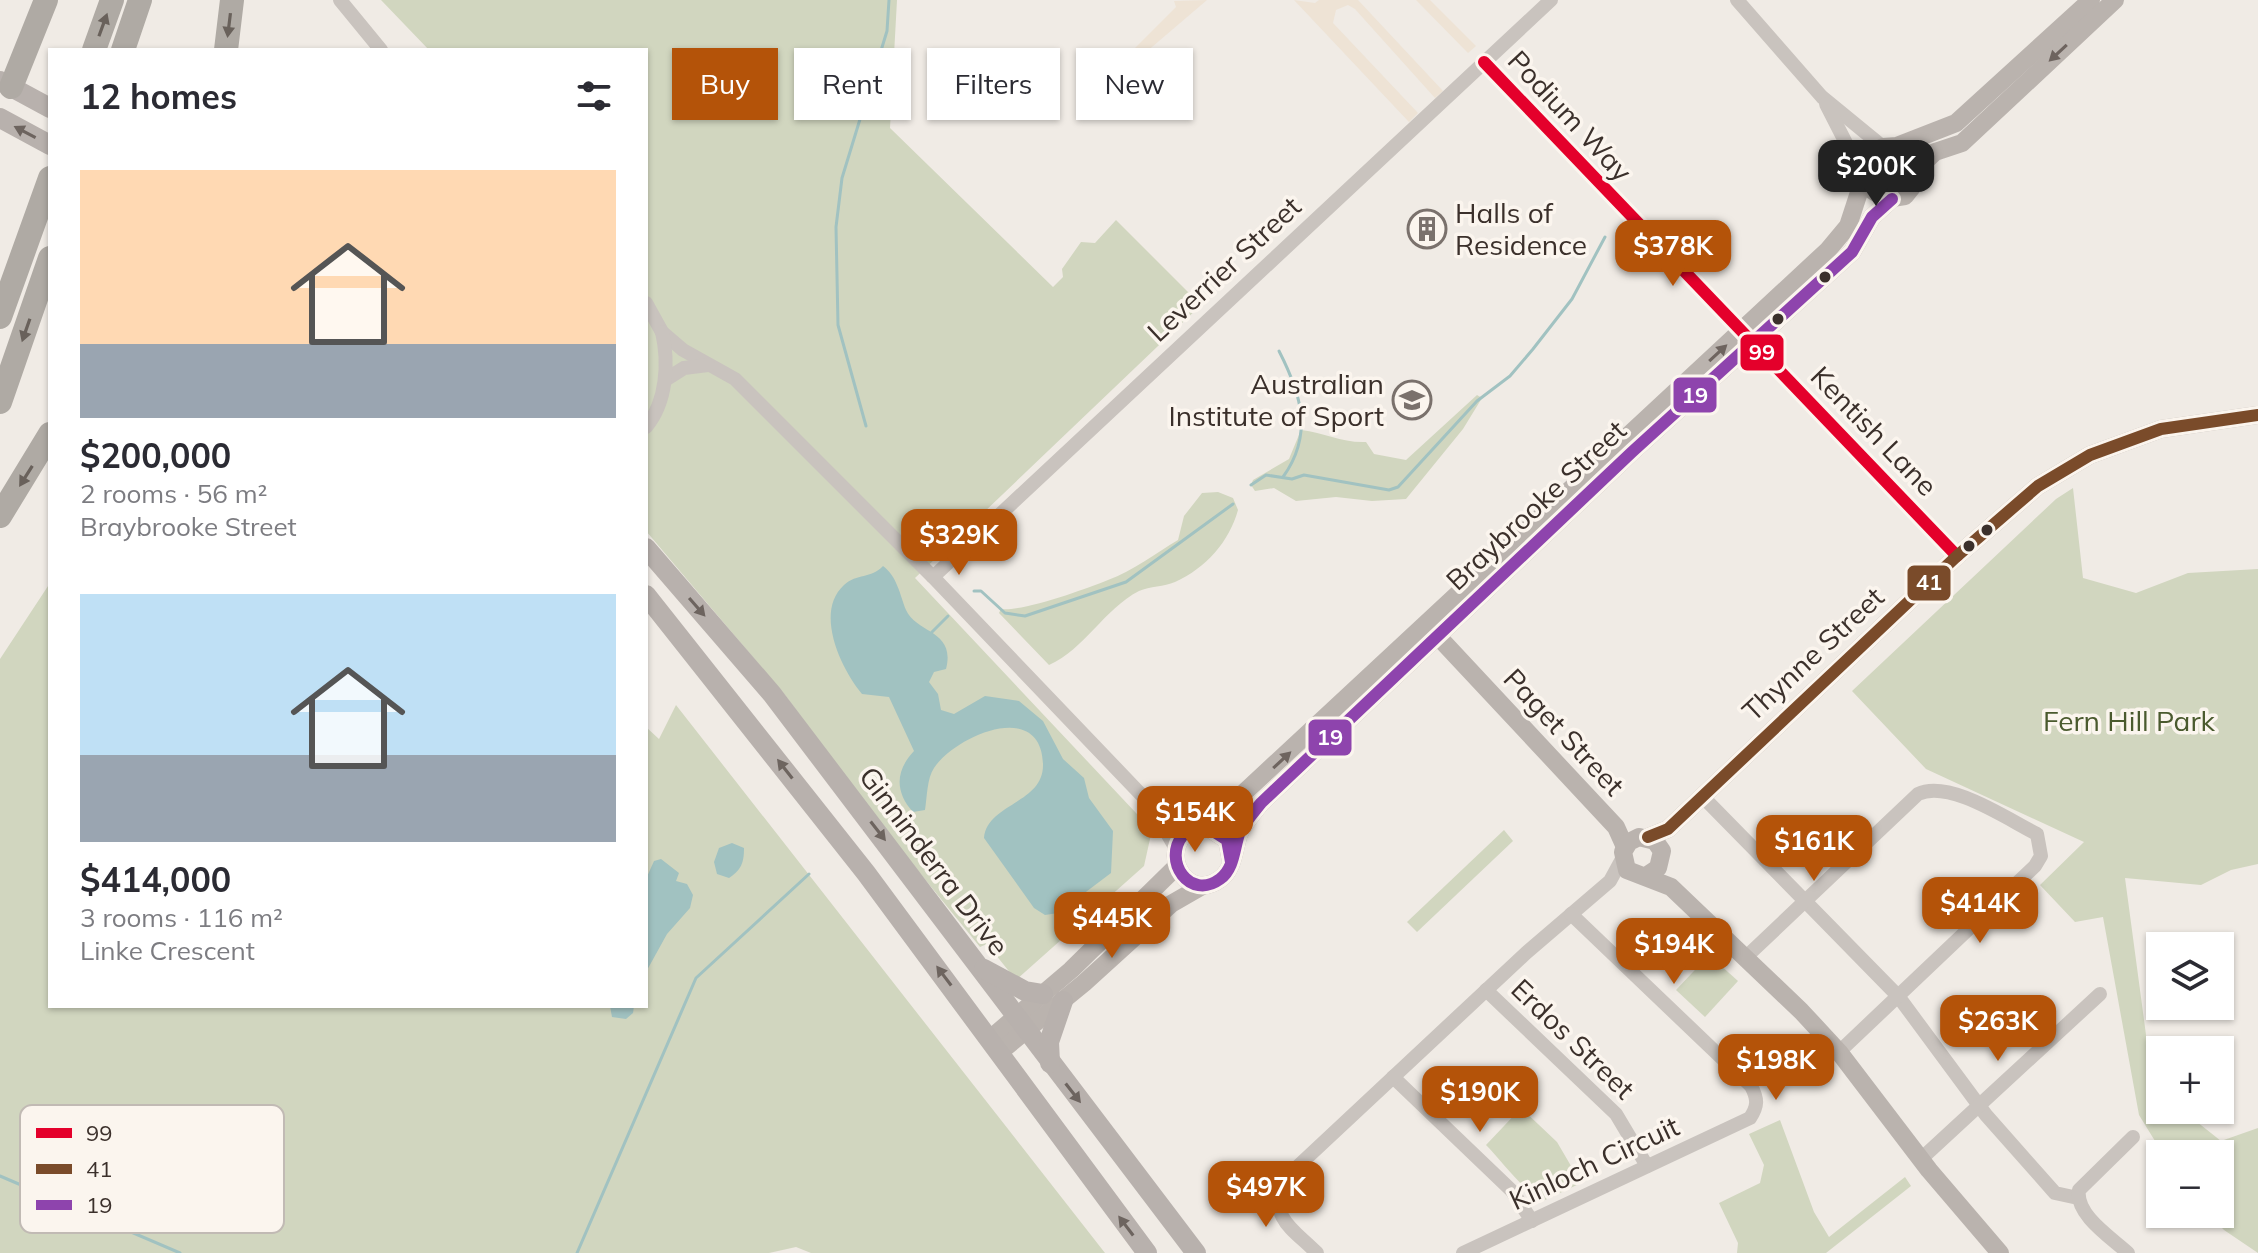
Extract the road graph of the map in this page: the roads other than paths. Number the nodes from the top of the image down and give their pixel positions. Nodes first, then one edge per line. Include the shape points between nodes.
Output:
1 (46, 0) edge
2 (112, 0) edge
3 (140, 0) edge
4 (232, 0) edge
5 (340, 0) edge
6 (1551, 0) edge
7 (1737, 0) edge
8 (2091, 0) edge
9 (2115, 0) edge
10 (30, 40) junction
11 (95, 48) edge
12 (124, 48) edge
13 (226, 48) edge
14 (379, 48) edge
15 (0, 56) edge
16 (1484, 62) junction
17 (6, 84) edge
18 (1822, 97) junction
19 (48, 107) edge
20 (1983, 112) junction
21 (0, 116) edge
22 (48, 144) edge
23 (1890, 146) junction
24 (1918, 168) junction
25 (1865, 172) junction
26 (48, 184) edge
27 (1892, 199) junction
28 (48, 264) edge
29 (648, 307) edge
30 (0, 317) edge
31 (662, 332) junction
32 (1747, 337) junction
33 (708, 365) junction
34 (665, 380) junction
35 (0, 402) edge
36 (2258, 415) edge
37 (648, 424) edge
38 (48, 437) edge
39 (0, 516) edge
40 (648, 550) edge
41 (1957, 556) junction
42 (933, 577) junction
43 (648, 597) edge
44 (1433, 634) junction
45 (1703, 797) junction
46 (1151, 805) junction
47 (1198, 829) junction
48 (1175, 847) junction
49 (1642, 855) junction
50 (1231, 862) junction
51 (1176, 867) junction
52 (1204, 885) junction
53 (1806, 901) junction
54 (1571, 914) junction
55 (1746, 957) junction
56 (977, 965) junction
57 (1486, 990) junction
58 (1043, 994) junction
59 (2100, 994) dead end
60 (1898, 996) junction
61 (1063, 1001) junction
62 (1021, 1024) junction
63 (996, 1044) junction
64 (1839, 1052) junction
65 (1050, 1063) junction
66 (1393, 1077) junction
67 (1980, 1106) junction
68 (2133, 1137) dead end
69 (1921, 1159) junction
70 (1647, 1166) junction
71 (2078, 1198) junction
72 (1532, 1221) junction
73 (1147, 1253) edge
74 (1196, 1253) edge
75 (1317, 1253) edge
76 (1463, 1253) edge
77 (1999, 1253) edge
78 (2128, 1253) edge

1 - 10 highway
11 -> 2 highway
3 - 12 highway
4 -> 13 highway
5 - 14 street
6 - 16 street, Leverrier Street
7 - 18 street
8 - 20 street
9 -> 20 street
10 - 15 highway via 17,53
10 - 17 highway
16 - 32 street, Podium Way
16 - 42 street, Leverrier Street
17 - 19 main road
17 - 21 main road
18 - 23 street
18 - 25 street
20 - 23 street
20 - 24 street via 1962,143 1935,152
22 -> 21 main road
23 - 24 street via 1909,152
23 - 25 street via 1871,154
24 - 27 street via 1914,187
25 - 27 street via 1874,193
25 - 32 street, Braybrooke Street via 1848,226
26 - 30 highway
27 - 32 street, Braybrooke Street via 1872,217 1852,252
28 -> 35 highway
29 - 31 street
31 - 33 street
31 - 34 street
32 - 41 street, Kentish Lane
32 - 44 street, Braybrooke Street
33 - 34 street via 684,368
33 - 42 street via 735,379
34 - 37 street via 660,404
36 - 41 street, Thynne Street via 2187,423 2090,455 2038,486
38 -> 39 highway
40 -> 56 main road, Ginninderra Drive via 772,694
41 - 45 street, Thynne Street
42 - 46 street
63 -> 43 main road
47 -> 44 street, Braybrooke Street
44 - 49 street, Paget Street
44 - 50 street, Braybrooke Street via 1261,803 1240,831
45 - 49 street, Thynne Street
45 - 53 street
46 - 47 street
46 - 48 street
47 - 48 street
47 - 50 street via 1227,840
48 - 51 street
49 - 54 street
49 - 55 street
50 - 52 street via 1222,878
51 - 52 street via 1186,879
51 - 58 street
52 - 61 street via 1171,904
53 - 55 street
53 - 60 street
53 - 60 street via 1918,794 1930,789 1948,791 2037,834 2041,856 2035,866
54 - 57 street
54 - 70 street, Kinloch Circuit via 1757,1096 1750,1118
55 - 64 street
56 - 58 main road via 1025,991
56 - 62 main road, Ginninderra Drive
57 - 66 street
57 - 70 street, Erdos Street via 1616,1114
58 - 62 street
59 - 67 street
60 - 64 street
60 - 67 street
61 - 62 street
61 - 65 main road via 1049,1042
62 - 63 street
62 - 65 main road, Ginninderra Drive
73 -> 63 main road
64 - 69 street
65 -> 74 main road, Ginninderra Drive
66 - 72 street via 1512,1191
66 - 75 street via 1281,1182 1275,1204 1282,1219
67 - 69 street
67 - 71 street via 2055,1193
68 - 71 street via 2079,1190
69 - 77 street
70 - 72 street, Kinloch Circuit
71 - 78 street via 2088,1215
72 - 76 street, Kinloch Circuit

